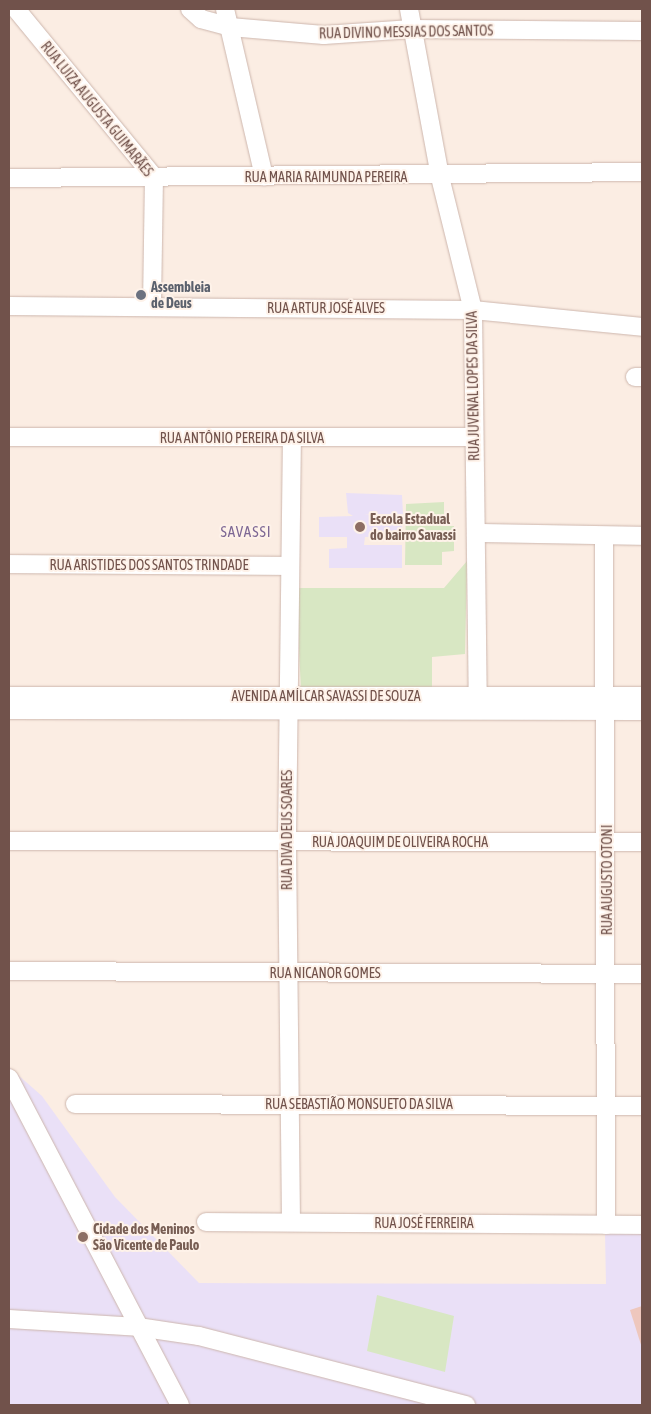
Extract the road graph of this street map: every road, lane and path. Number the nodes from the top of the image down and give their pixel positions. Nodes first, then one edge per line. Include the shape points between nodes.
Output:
1 (16, 9) edge
2 (190, 9) edge
3 (225, 9) edge
4 (409, 9) edge
5 (230, 27) junction
6 (412, 29) junction
7 (642, 31) edge
8 (642, 172) edge
9 (154, 177) junction
10 (264, 177) junction
11 (440, 177) junction
12 (9, 178) edge
13 (9, 306) edge
14 (152, 307) junction
15 (473, 310) junction
16 (642, 328) edge
17 (9, 436) edge
18 (474, 437) junction
19 (292, 439) junction
20 (476, 533) junction
21 (604, 536) junction
22 (642, 536) edge
23 (9, 564) edge
24 (288, 566) junction
25 (9, 696) edge
26 (642, 696) edge
27 (289, 702) junction
28 (478, 703) junction
29 (604, 704) junction
30 (9, 710) edge
31 (642, 711) edge
32 (9, 841) edge
33 (287, 842) junction
34 (608, 842) junction
35 (642, 842) edge
36 (9, 971) edge
37 (288, 973) junction
38 (642, 974) edge
39 (608, 975) junction
40 (9, 1078) edge
41 (292, 1103) junction
42 (75, 1104) dead end
43 (606, 1106) junction
44 (642, 1106) edge
45 (206, 1222) dead end
46 (291, 1222) junction
47 (606, 1225) junction
48 (642, 1225) edge
49 (9, 1319) edge
50 (138, 1327) junction
51 (180, 1405) edge
52 (466, 1405) edge

1 - 9 street, RUA LUIZA AUGUSTA GUIMARÃES
2 - 5 street, RUA DIVINO MESSIAS DOS SANTOS via 201,19
3 - 5 street
4 - 6 street, RUA JUVENAL LOPES DA SILVA
5 - 6 street, RUA DIVINO MESSIAS DOS SANTOS via 324,34
5 - 10 street
6 - 7 street, RUA DIVINO MESSIAS DOS SANTOS
6 - 11 street, RUA JUVENAL LOPES DA SILVA
8 - 11 street, RUA MARIA RAIMUNDA PEREIRA
9 - 10 street, RUA MARIA RAIMUNDA PEREIRA
9 - 12 street, RUA MARIA RAIMUNDA PEREIRA
9 - 14 street, RUA LUIZA AUGUSTA GUIMARÃES
10 - 11 street, RUA MARIA RAIMUNDA PEREIRA
11 - 15 street, RUA JUVENAL LOPES DA SILVA
13 - 14 street, RUA ARTUR JOSÉ ALVES
14 - 15 street, RUA ARTUR JOSÉ ALVES
15 - 16 street, RUA ARTUR JOSÉ ALVES
15 - 18 street, RUA JUVENAL LOPES DA SILVA
17 - 19 street, RUA ANTÔNIO PEREIRA DA SILVA
18 - 19 street, RUA ANTÔNIO PEREIRA DA SILVA
18 - 20 street, RUA JUVENAL LOPES DA SILVA
19 - 24 street, RUA DIVA DEUS SOARES
20 - 21 street
20 - 28 street, RUA JUVENAL LOPES DA SILVA
21 - 22 street
21 - 29 street, RUA AUGUSTO OTONI
23 - 24 street, RUA ARISTIDES DOS SANTOS TRINDADE
24 - 27 street, RUA DIVA DEUS SOARES
25 - 27 street, AVENIDA AMÍLCAR SAVASSI DE SOUZA
26 - 29 street, AVENIDA AMÍLCAR SAVASSI DE SOUZA
27 - 28 street, AVENIDA AMÍLCAR SAVASSI DE SOUZA
27 - 30 street, AVENIDA AMÍLCAR SAVASSI DE SOUZA
27 - 33 street, RUA DIVA DEUS SOARES
28 - 29 street, AVENIDA AMÍLCAR SAVASSI DE SOUZA
29 - 31 street, AVENIDA AMÍLCAR SAVASSI DE SOUZA
29 - 34 street, RUA AUGUSTO OTONI
32 - 33 street, RUA JOAQUIM DE OLIVEIRA ROCHA
33 - 34 street, RUA JOAQUIM DE OLIVEIRA ROCHA
33 - 37 street, RUA DIVA DEUS SOARES
34 - 35 street, RUA JOAQUIM DE OLIVEIRA ROCHA
34 - 39 street, RUA AUGUSTO OTONI
36 - 37 street, RUA NICANOR GOMES
37 - 39 street, RUA NICANOR GOMES
37 - 41 street, RUA DIVA DEUS SOARES
38 - 39 street, RUA NICANOR GOMES
39 - 43 street, RUA AUGUSTO OTONI
40 - 50 street
41 - 42 street, RUA SEBASTIÃO MONSUETO DA SILVA
41 - 43 street, RUA SEBASTIÃO MONSUETO DA SILVA
41 - 46 street, RUA DIVA DEUS SOARES
43 - 44 street, RUA SEBASTIÃO MONSUETO DA SILVA
43 - 47 street, RUA AUGUSTO OTONI
45 - 46 street, RUA JOSÉ FERREIRA
46 - 47 street, RUA JOSÉ FERREIRA
47 - 48 street, RUA JOSÉ FERREIRA
49 - 50 street
50 - 51 street
50 - 52 street via 199,1336

